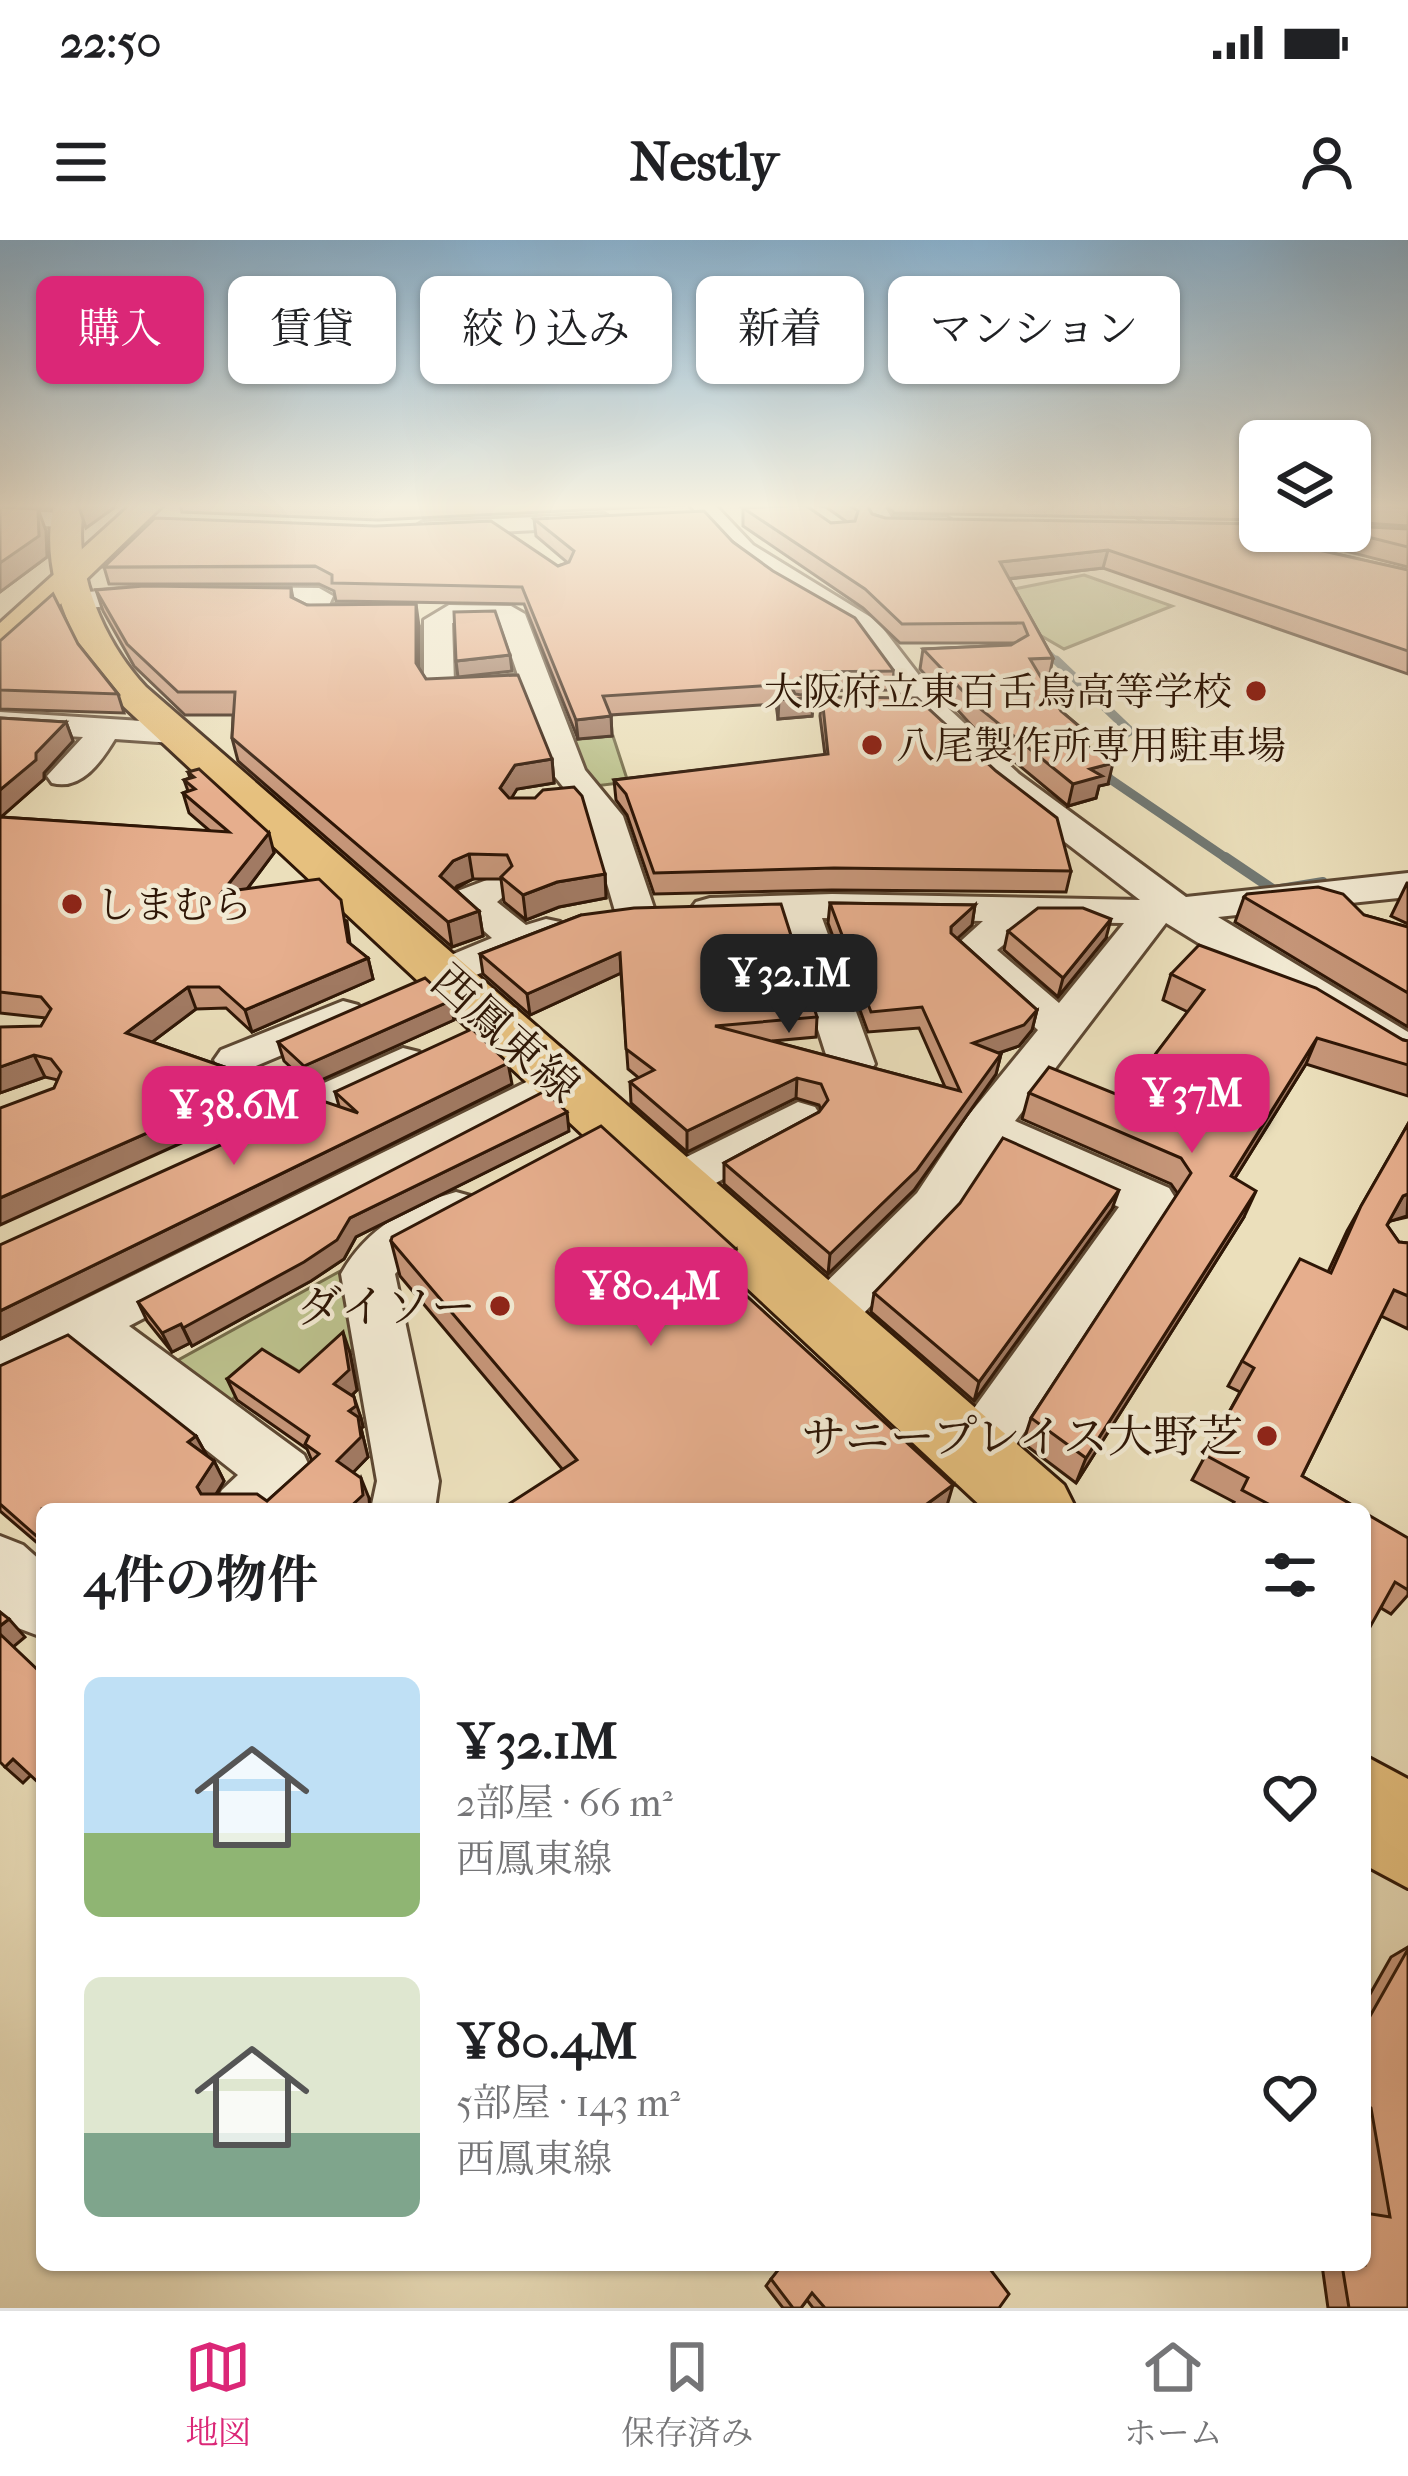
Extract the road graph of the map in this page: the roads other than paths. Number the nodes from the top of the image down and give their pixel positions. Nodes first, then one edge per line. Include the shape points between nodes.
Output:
1 (26, 602) edge
2 (86, 602) edge
3 (317, 602) edge
4 (828, 602) edge
5 (416, 612) edge
6 (8, 628) edge
7 (936, 655) edge
8 (890, 657) junction
9 (534, 683) dead end
10 (878, 703) edge
11 (924, 703) junction
12 (0, 722) edge
13 (105, 727) junction
14 (177, 748) junction
15 (564, 761) junction
16 (526, 766) edge
17 (64, 776) dead end
18 (586, 794) junction
19 (549, 799) edge
20 (1408, 885) edge
21 (492, 890) dead end
22 (1335, 892) junction
23 (800, 908) junction
24 (1165, 910) junction
25 (635, 911) junction
26 (1019, 912) junction
27 (1368, 927) edge
28 (521, 941) junction
29 (416, 983) junction
30 (492, 1021) junction
31 (1062, 1028) junction
32 (1408, 1052) edge
33 (237, 1060) dead end
34 (852, 1064) edge
35 (559, 1081) junction
36 (798, 1118) edge
37 (985, 1127) junction
38 (216, 1150) edge
39 (674, 1184) junction
40 (491, 1192) edge
41 (824, 1318) junction
42 (86, 1323) junction
43 (0, 1367) edge
44 (976, 1454) junction
45 (251, 1503) edge
46 (404, 1503) edge
47 (1030, 1503) edge
48 (0, 1566) edge
49 (36, 1600) edge
50 (1371, 1807) edge
51 (1408, 1841) edge

1 - 6 main road
2 - 14 main road, 西鳳東線 via 122,682
3 - 5 street via 308,623
4 - 8 street via 867,627
7 - 8 street
8 - 11 street
9 - 15 street
10 - 11 street
11 - 24 street
12 - 13 street
13 - 14 street
13 - 17 street
14 - 29 main road, 西鳳東線
15 - 16 street
15 - 18 street
18 - 19 street
18 - 25 street via 605,816
20 - 22 street
21 - 28 street via 469,900
22 - 24 street
22 - 27 street
23 - 25 street
23 - 26 street
23 - 34 street
24 - 26 street
24 - 31 street
24 - 32 street
25 - 28 street via 583,918
26 - 31 street via 972,950
28 - 29 street
29 - 30 main road, 西鳳東線
29 - 33 street
30 - 35 main road, 西鳳東線
30 - 38 street
31 - 37 street
35 - 39 main road, 西鳳東線 via 592,1141
35 - 42 street
36 - 39 street
37 - 41 street via 939,1203
37 - 44 street via 1151,1201
39 - 41 main road, 西鳳東線
40 - 46 street via 392,1244 368,1274 408,1481
41 - 44 main road, 西鳳東線
42 - 43 street
42 - 45 street via 282,1474
44 - 47 main road, 西鳳東線
48 - 49 street
50 - 51 main road

